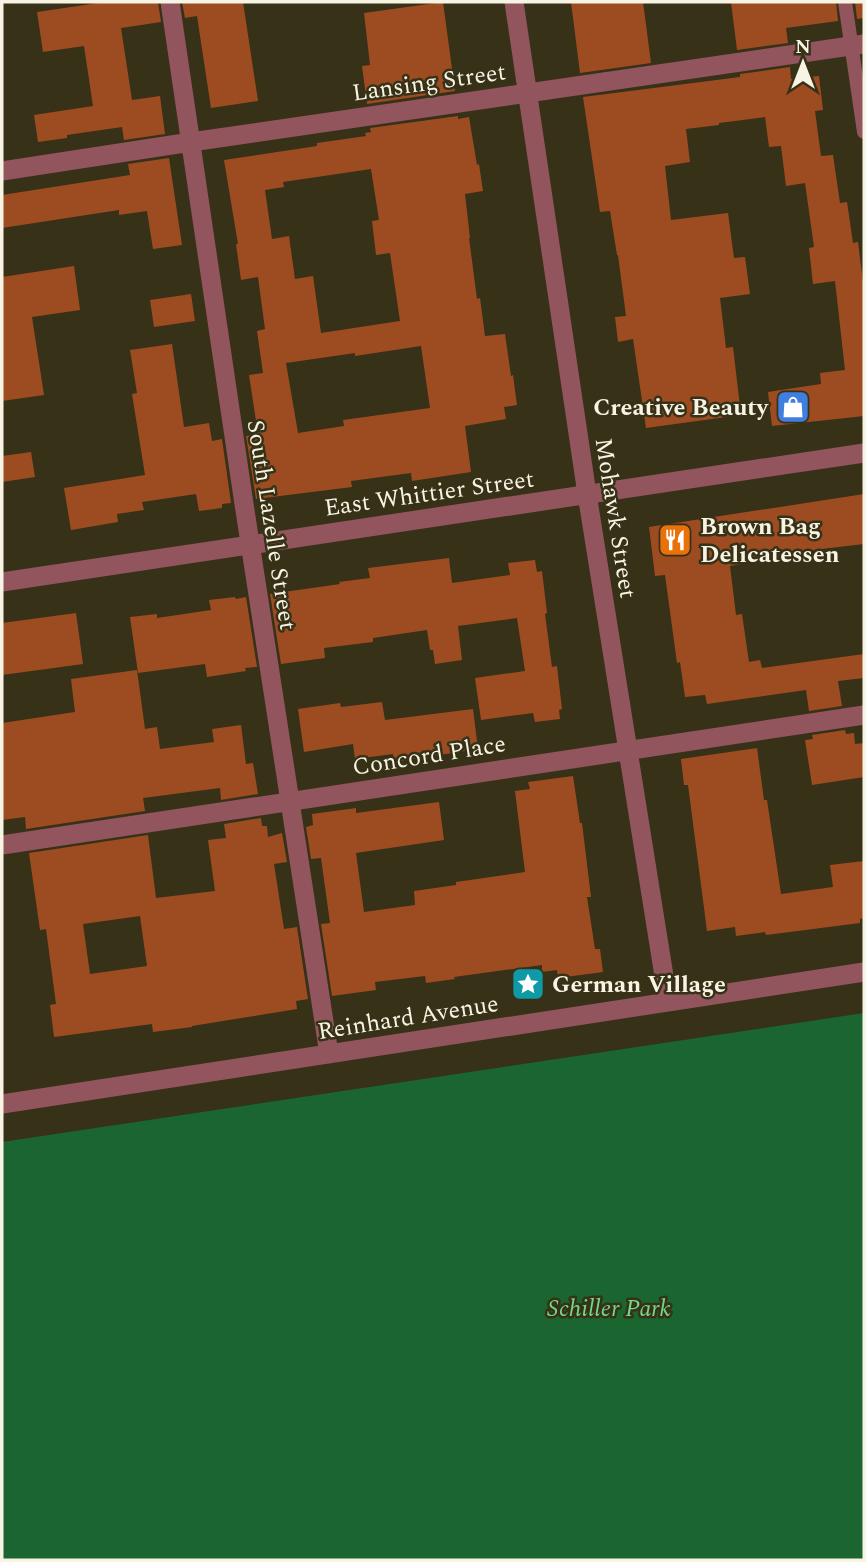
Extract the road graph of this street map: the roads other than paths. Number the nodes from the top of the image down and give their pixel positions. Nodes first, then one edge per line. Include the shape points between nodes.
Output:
1 (170, 2) edge
2 (514, 2) edge
3 (845, 2) edge
4 (858, 45) edge
5 (528, 92) junction
6 (864, 132) edge
7 (191, 142) junction
8 (2, 171) edge
9 (864, 453) edge
10 (587, 494) junction
11 (250, 544) junction
12 (2, 582) edge
13 (864, 715) edge
14 (628, 750) junction
15 (290, 802) junction
16 (2, 845) edge
17 (864, 972) edge
18 (668, 1000) junction
19 (329, 1055) junction
20 (2, 1104) edge

1 - 7 street, South Lazelle Street
2 - 5 street, Mohawk Street
3 - 4 lane
4 - 5 street, Lansing Street
4 - 6 lane
5 - 7 street, Lansing Street
5 - 10 street, Mohawk Street
7 - 8 street, Lansing Street
7 - 11 street, South Lazelle Street
9 - 10 street, East Whittier Street
10 - 11 street, East Whittier Street
10 - 14 street, Mohawk Street
11 - 12 street, East Whittier Street
11 - 15 street, South Lazelle Street
13 - 14 street, Concord Place
14 - 15 street, Concord Place
14 - 18 street, Mohawk Street
15 - 16 street, Concord Place
15 - 19 street, South Lazelle Street
17 - 18 street, Reinhard Avenue
18 - 19 street, Reinhard Avenue
19 - 20 street, Reinhard Avenue

